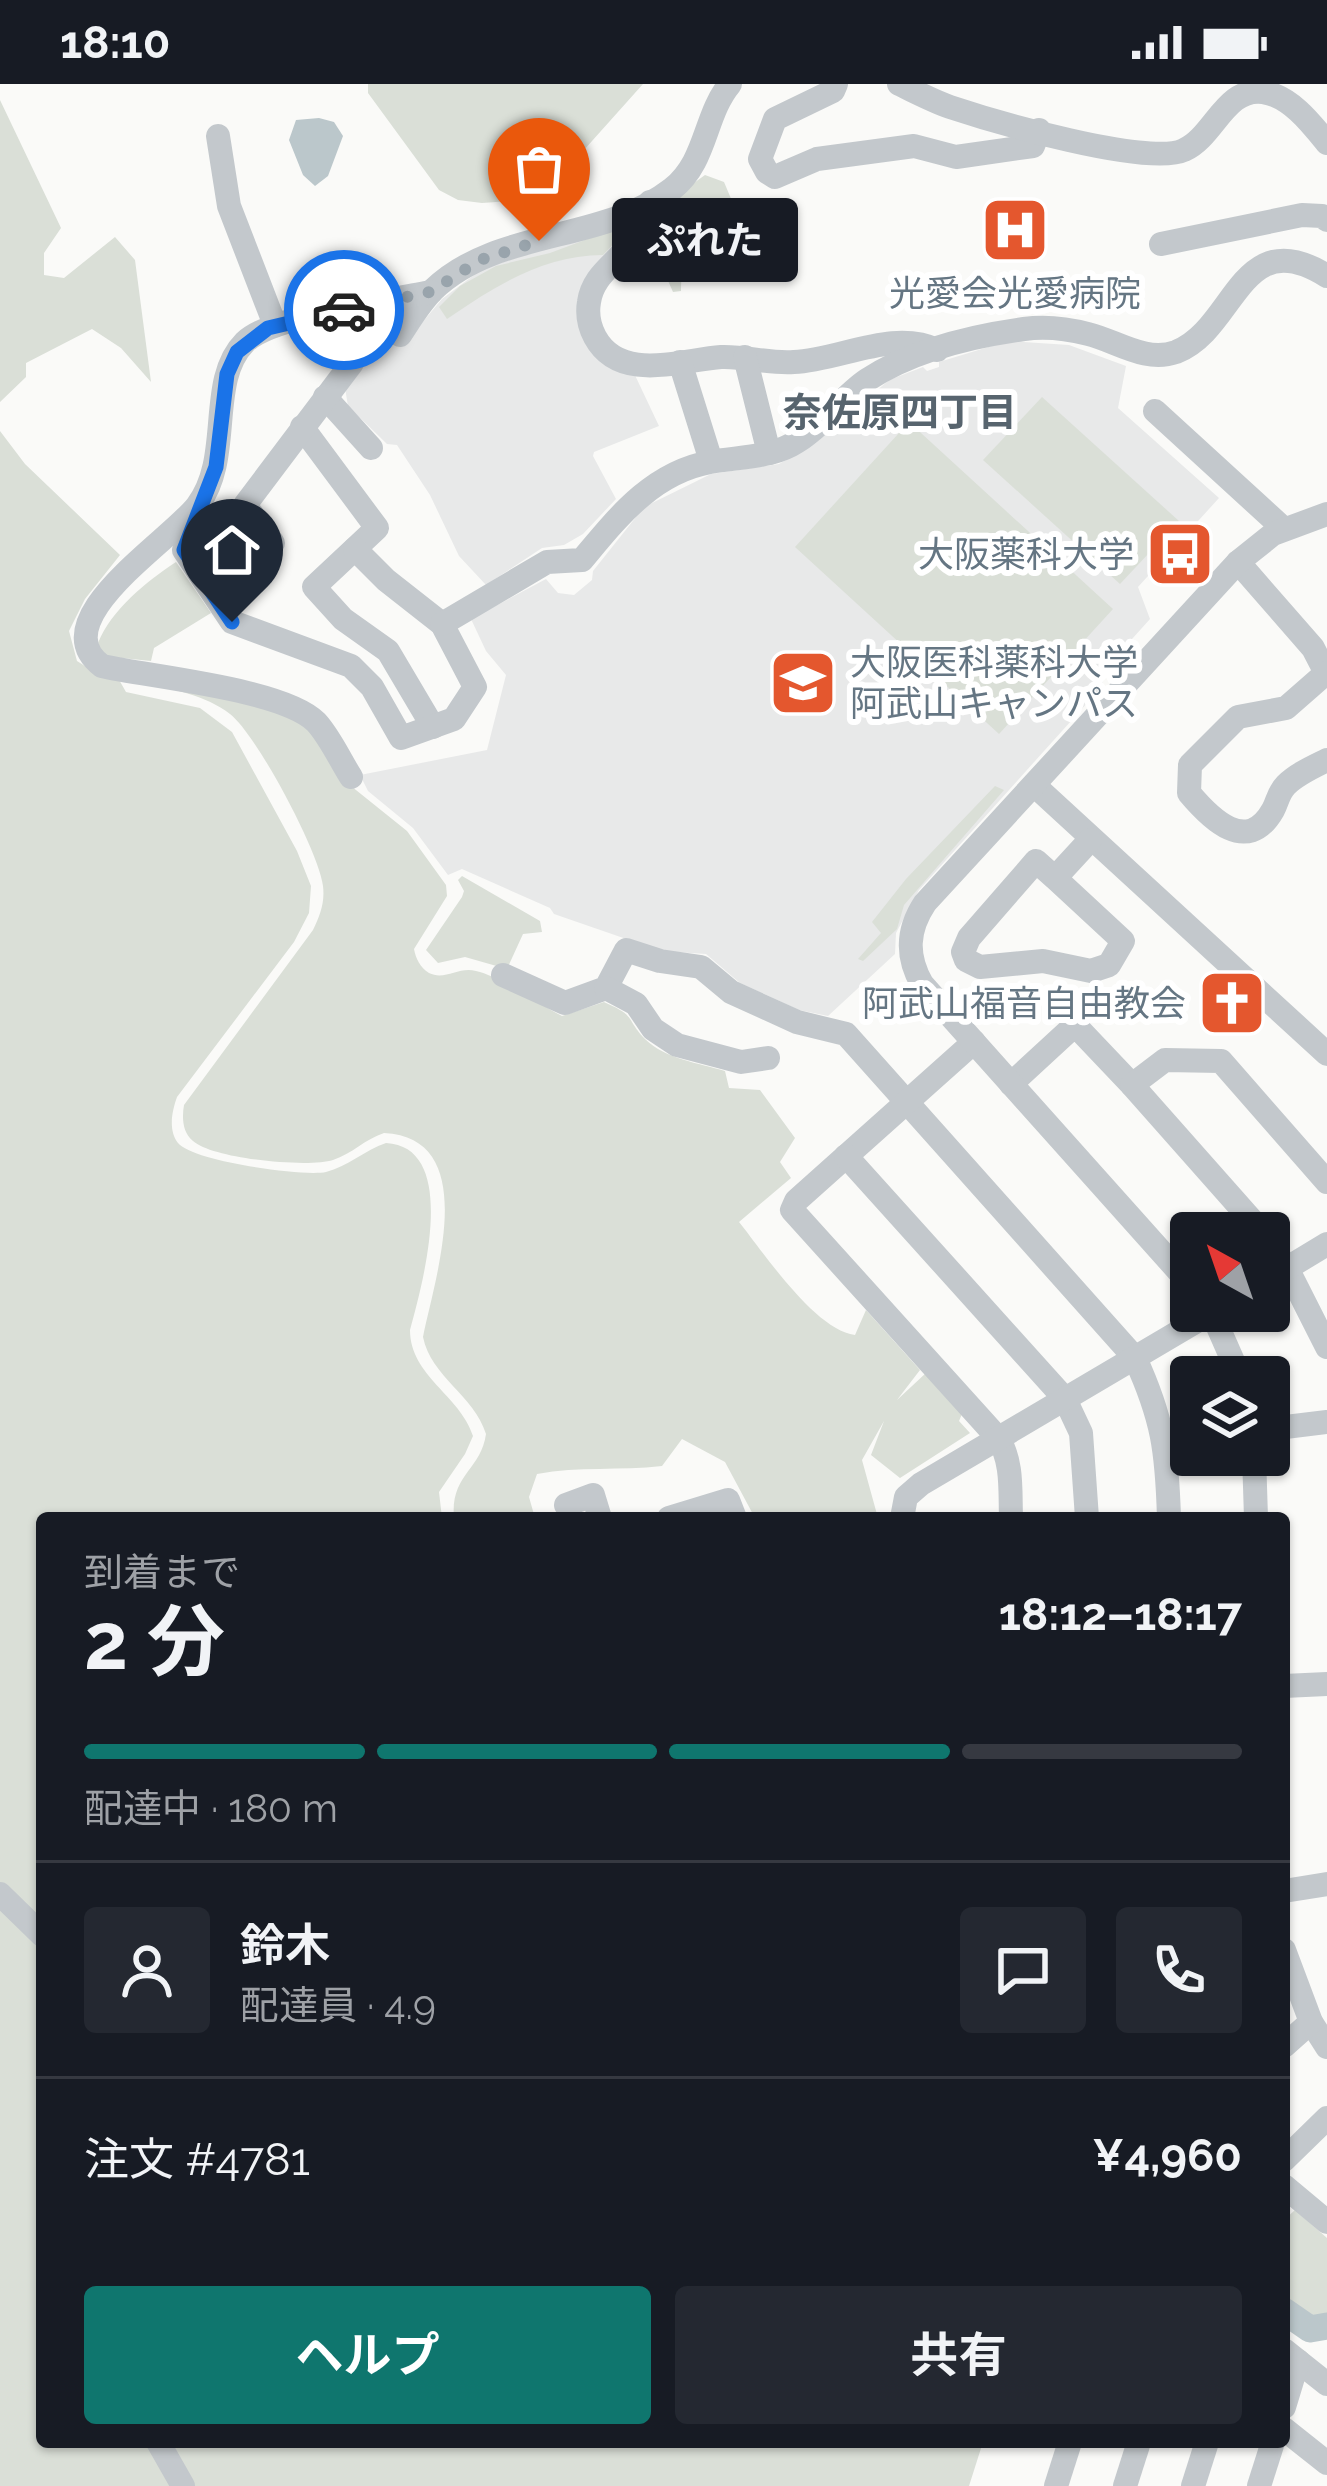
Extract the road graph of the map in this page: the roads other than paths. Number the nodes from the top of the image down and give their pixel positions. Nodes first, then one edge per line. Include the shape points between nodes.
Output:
1 (730, 84) edge
2 (836, 84) edge
3 (899, 84) edge
4 (1270, 89) edge
5 (1039, 130) junction
6 (218, 136) dead end
7 (1327, 142) edge
8 (650, 202) junction
9 (1327, 220) edge
10 (1269, 221) junction
11 (1161, 244) dead end
12 (1273, 262) junction
13 (1327, 276) edge
14 (430, 292) junction
15 (343, 311) junction
16 (275, 325) junction
17 (400, 335) dead end
18 (937, 350) junction
19 (745, 357) junction
20 (680, 362) junction
21 (325, 397) junction
22 (1155, 411) dead end
23 (302, 427) junction
24 (371, 448) dead end
25 (769, 453) junction
26 (711, 461) junction
27 (203, 498) junction
28 (1327, 514) edge
29 (1284, 529) junction
30 (355, 549) junction
31 (1238, 562) junction
32 (248, 576) dead end
33 (442, 624) junction
34 (1327, 674) edge
35 (433, 727) junction
36 (1327, 760) edge
37 (351, 777) dead end
38 (1034, 785) junction
39 (1090, 840) junction
40 (1055, 878) junction
41 (503, 975) dead end
42 (606, 988) junction
43 (974, 1042) junction
44 (1327, 1054) edge
45 (768, 1058) dead end
46 (1011, 1084) junction
47 (1132, 1084) junction
48 (907, 1102) junction
49 (846, 1156) junction
50 (1327, 1182) edge
51 (1245, 1212) edge
52 (1327, 1244) edge
53 (1170, 1262) edge
54 (1290, 1266) edge
55 (1290, 1291) edge
56 (1179, 1332) edge
57 (1327, 1346) edge
58 (1135, 1358) junction
59 (1065, 1399) junction
60 (1327, 1421) edge
61 (1290, 1427) edge
62 (998, 1438) junction
63 (1255, 1476) edge
64 (566, 1505) dead end
65 (598, 1512) edge
66 (688, 1512) edge
67 (733, 1512) edge
68 (903, 1512) edge
69 (1011, 1512) edge
70 (1087, 1512) edge
71 (1168, 1512) edge
72 (1256, 1512) edge
73 (1327, 1684) edge
74 (1290, 1686) edge
75 (1327, 1884) edge
76 (1290, 1890) edge
77 (0, 1894) edge
78 (36, 1929) edge
79 (1290, 1966) edge
80 (1311, 2022) junction
81 (1290, 2041) edge
82 (1327, 2047) edge
83 (1327, 2119) edge
84 (1290, 2154) edge
85 (1290, 2191) edge
86 (1327, 2222) edge
87 (1291, 2356) edge
88 (1327, 2384) edge
89 (1290, 2434) edge
90 (161, 2448) edge
91 (1068, 2448) edge
92 (1137, 2448) edge
93 (1205, 2448) edge
94 (1271, 2448) edge
95 (1327, 2463) edge
96 (182, 2486) edge
97 (1057, 2486) edge
98 (1125, 2486) edge
99 (1193, 2486) edge
100 (1259, 2486) edge

1 - 8 street via 691,169
2 - 5 street via 775,119 760,159 767,172 775,177 817,159 914,146 956,157 1033,146
3 - 5 street via 949,107
4 - 5 street via 1236,99 1197,142 1172,154
4 - 7 street
6 - 16 street via 229,206
8 - 14 street via 496,253
8 - 20 street via 628,246 594,285 589,317 599,344 622,361
9 - 10 street via 1302,214
10 - 11 street
10 - 12 street
12 - 13 street via 1306,263
12 - 18 street via 1240,282 1197,339 1174,353 1141,354 1087,334 1029,328
14 - 15 street
14 - 17 street
15 - 16 street
15 - 21 street via 352,363
16 - 27 street via 248,340 230,366 218,460
18 - 19 street via 909,340 811,362
18 - 25 street via 865,381 805,436
19 - 20 street
19 - 25 street
20 - 26 street
21 - 23 street
21 - 24 street
22 - 29 street
23 - 30 street via 377,528
23 - 32 street via 245,505 273,543
25 - 26 street
26 - 33 street via 641,494 582,560 547,562
27 - 35 street via 184,550 232,622 351,667 401,738
27 - 37 street via 87,620 90,657 136,680 231,689 303,713
28 - 29 street
29 - 31 street
30 - 33 street
30 - 35 street via 314,587 391,653
31 - 34 street
31 - 38 street
33 - 35 street via 475,687 454,719
34 - 36 street via 1286,708 1238,717 1225,728 1190,765 1189,793 1222,828 1238,831 1268,817 1287,783
38 - 39 street
38 - 43 street via 925,903 912,929 918,977
39 - 40 street
39 - 44 street
40 - 40 street via 1124,941 1108,965 1091,971 966,960 969,938 1036,861
41 - 42 street via 565,1003
42 - 45 street via 636,1004 677,1045 742,1062
42 - 48 street via 626,950 701,967 731,992 843,1033
43 - 46 street
43 - 48 street
46 - 47 street via 1075,1025
46 - 53 street
47 - 50 street via 1165,1060 1221,1061
47 - 51 street
48 - 49 street
48 - 58 street
49 - 59 street
49 - 62 street via 793,1213
52 - 54 street
55 - 57 street
56 - 58 street
58 - 59 street
58 - 71 street via 1166,1444
59 - 62 street
59 - 70 street via 1081,1433
60 - 61 street
62 - 68 street via 921,1484
62 - 69 street via 1007,1452
63 - 72 street
64 - 65 street via 593,1496
66 - 67 street via 728,1500
73 - 74 street
75 - 76 street
77 - 78 street
79 - 80 street
80 - 81 street
80 - 82 street
83 - 84 street
85 - 86 street
87 - 88 street
89 - 95 street
90 - 96 street
91 - 97 street
92 - 98 street
93 - 99 street
94 - 100 street

